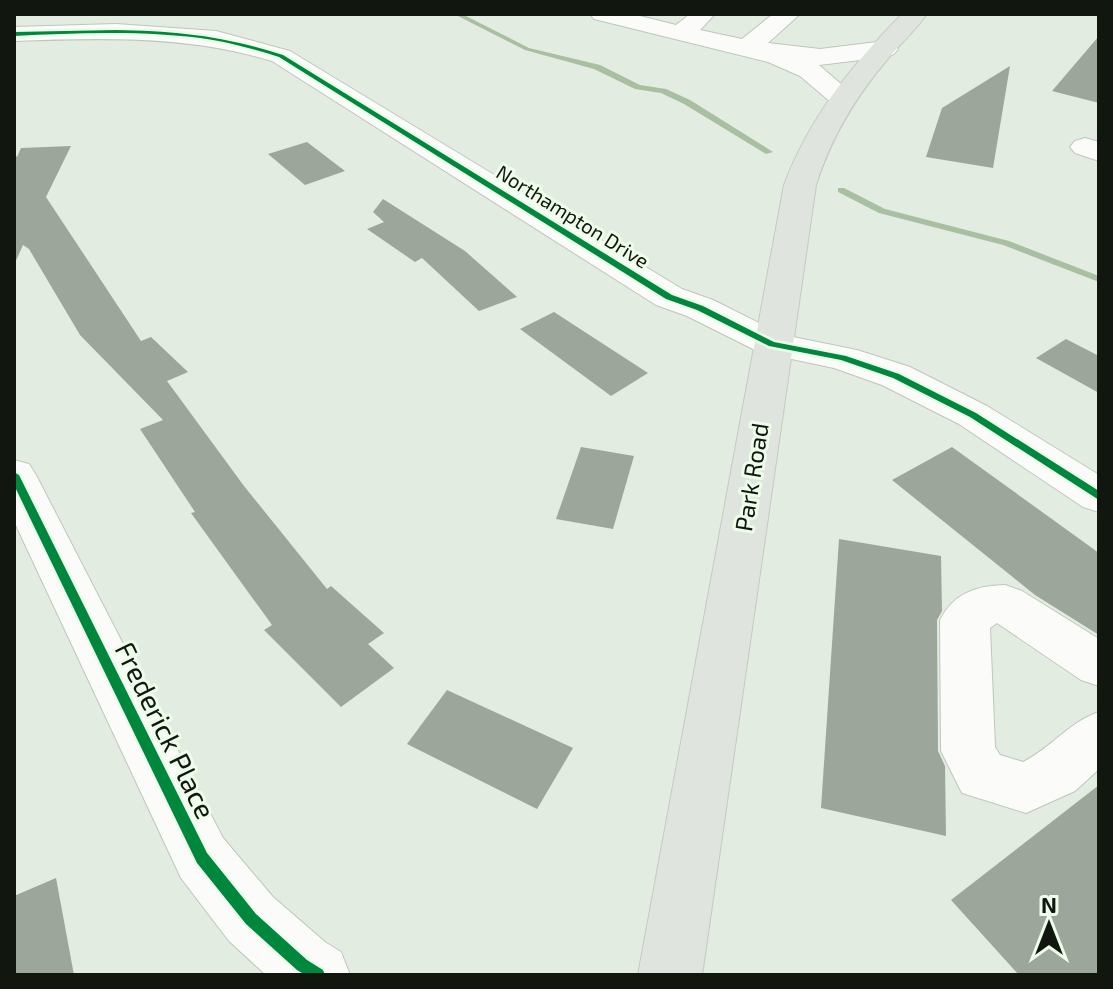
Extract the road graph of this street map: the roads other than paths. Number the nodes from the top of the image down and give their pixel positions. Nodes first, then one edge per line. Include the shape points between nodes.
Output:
1 (24, 14) edge
2 (602, 14) edge
3 (706, 14) edge
4 (788, 14) edge
5 (915, 14) edge
6 (14, 27) edge
7 (681, 33) junction
8 (14, 34) edge
9 (747, 48) junction
10 (885, 49) junction
11 (843, 98) junction
12 (772, 344) junction
13 (14, 475) edge
14 (1099, 496) edge
15 (1099, 665) edge
16 (1099, 735) edge
17 (318, 975) edge
18 (670, 975) edge

1 - 6 street
2 - 7 street
3 - 7 street
4 - 9 street
5 - 10 main road, Park Road
7 - 9 street
8 - 12 street, Northampton Drive via 177,32 236,41 281,56 669,297
9 - 10 street via 820,57
9 - 11 street via 803,64
10 - 11 main road, Park Road
11 - 12 main road, Park Road via 821,129 800,185
12 - 14 street, Northampton Drive via 843,358 896,376 973,415
12 - 18 main road, Park Road
13 - 17 street, Frederick Place via 202,858 251,919
15 - 16 street via 1005,604 984,605 965,620 968,751 982,775 1026,788 1055,773

